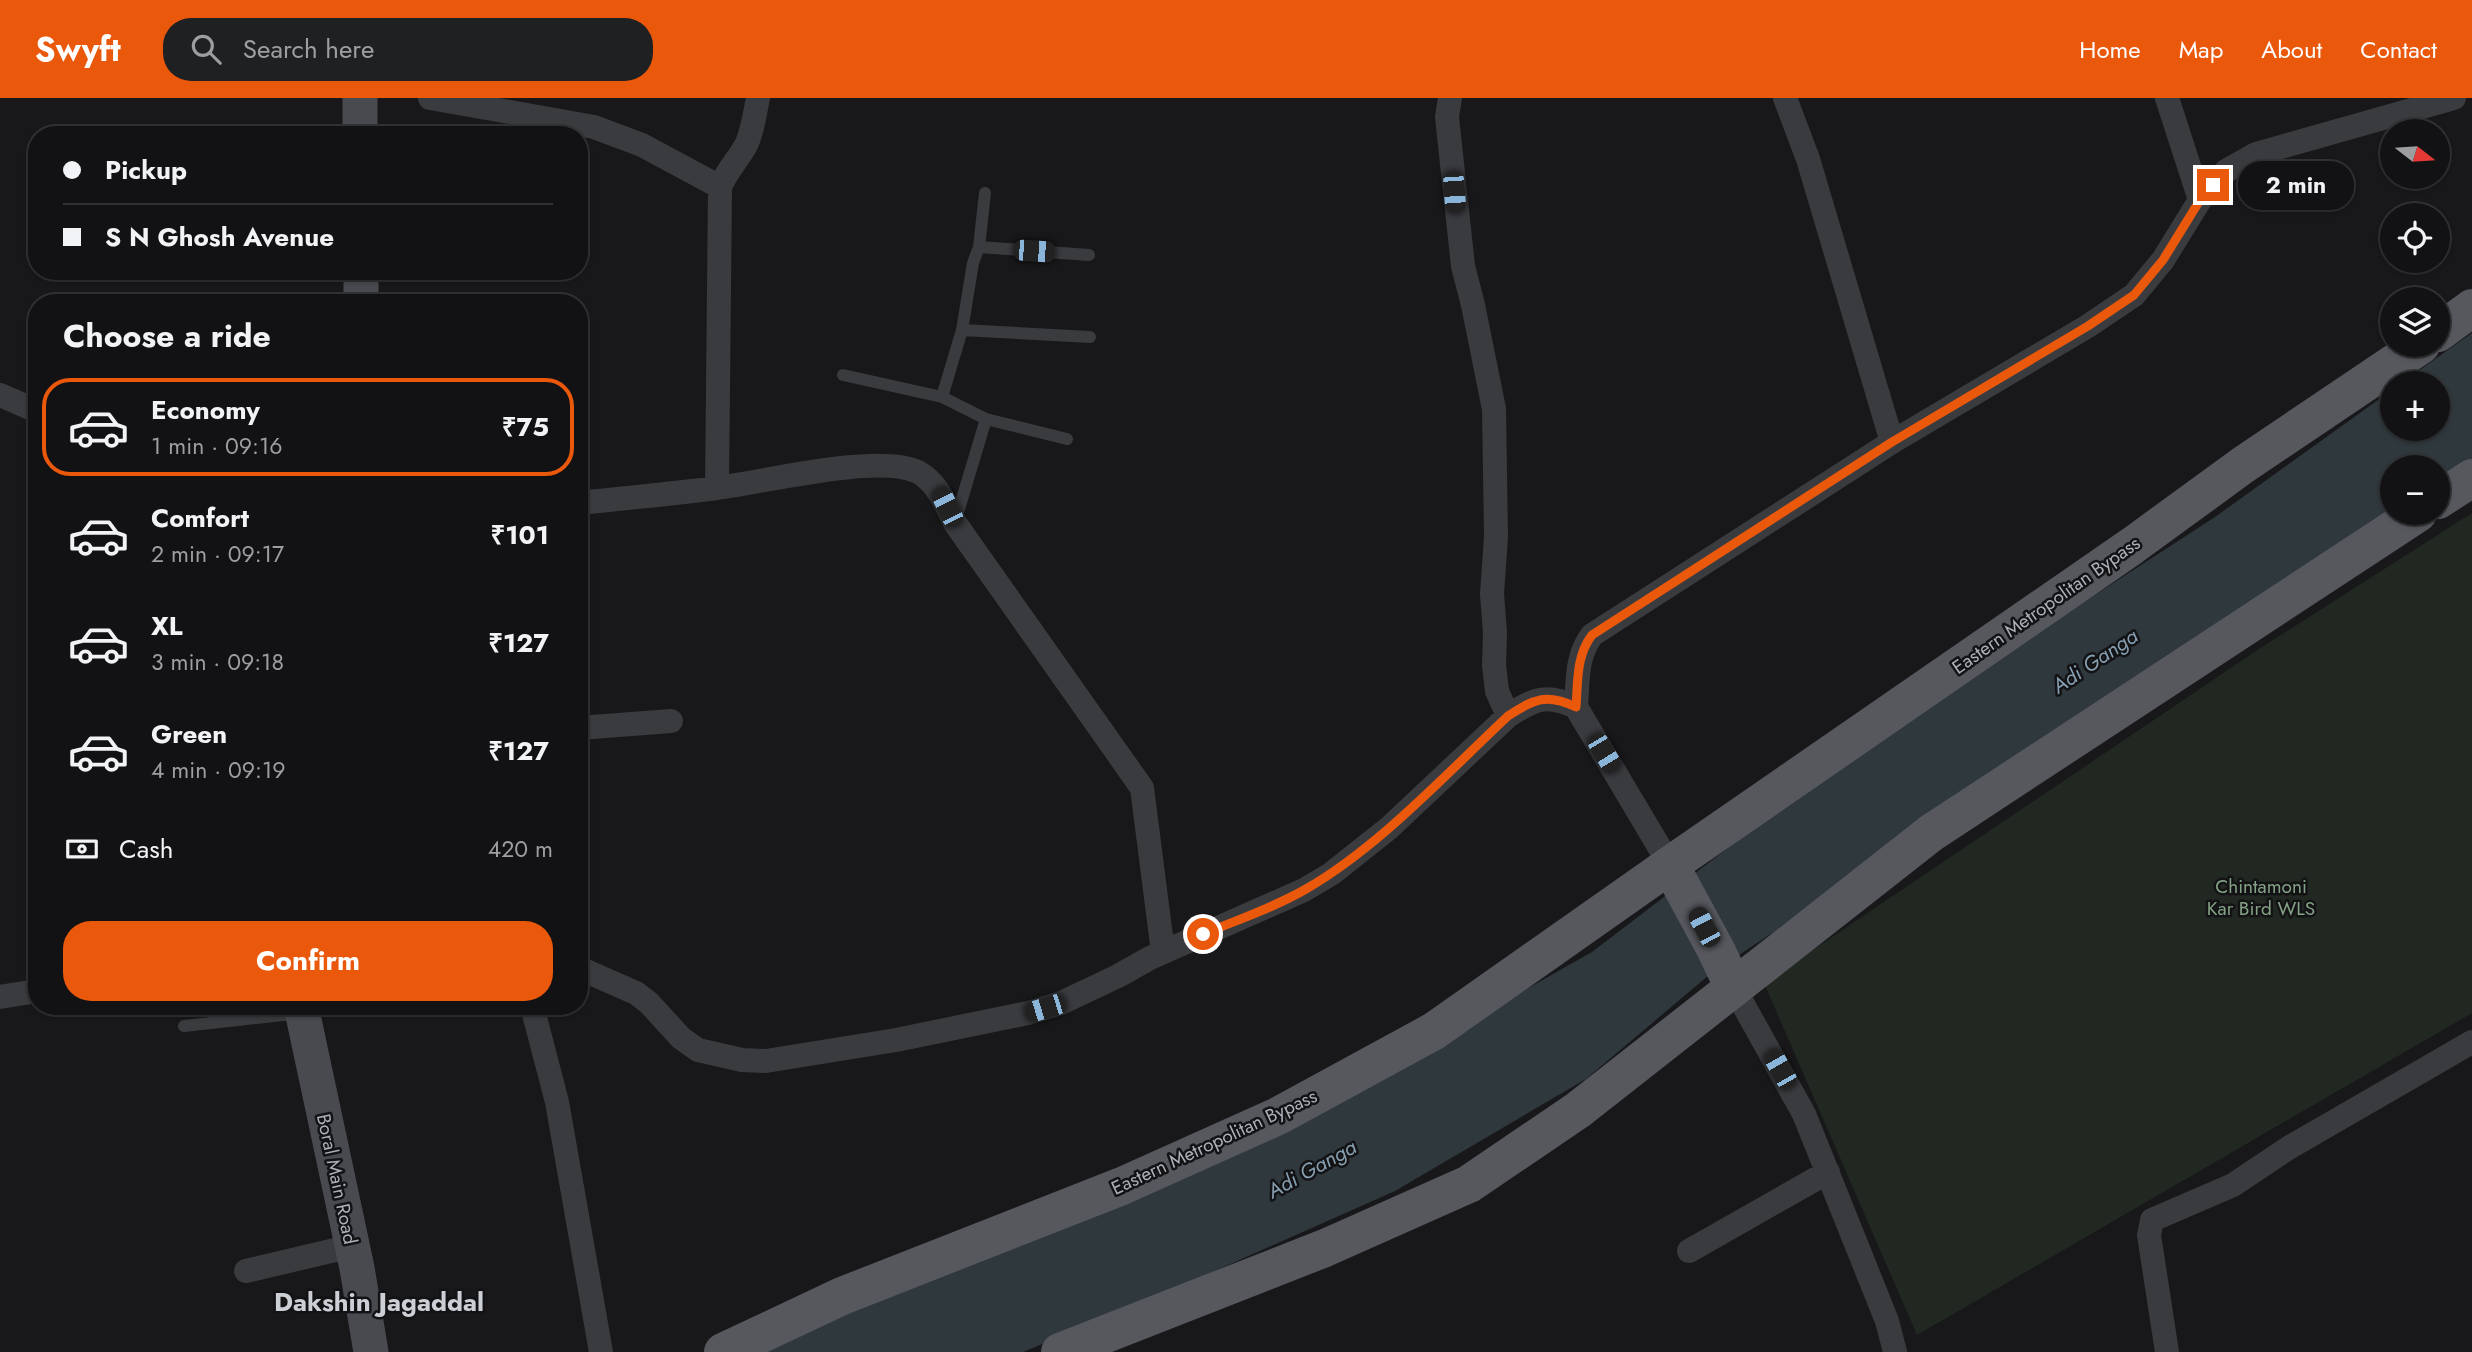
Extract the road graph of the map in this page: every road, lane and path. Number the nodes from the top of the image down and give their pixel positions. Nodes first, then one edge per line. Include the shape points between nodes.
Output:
1 (359, 98) edge
2 (430, 98) edge
3 (758, 98) edge
4 (1450, 98) edge
5 (1785, 98) edge
6 (2167, 98) edge
7 (2454, 98) edge
8 (360, 126) edge
9 (720, 187) junction
10 (985, 194) dead end
11 (2200, 200) junction
12 (979, 247) junction
13 (1089, 255) dead end
14 (2472, 308) edge
15 (2450, 324) edge
16 (962, 330) junction
17 (1090, 337) dead end
18 (2403, 357) edge
19 (843, 375) dead end
20 (0, 395) edge
21 (942, 397) junction
22 (28, 407) edge
23 (986, 419) junction
24 (1067, 439) dead end
25 (1892, 442) junction
26 (2472, 478) edge
27 (717, 488) junction
28 (2450, 492) edge
29 (588, 502) edge
30 (955, 523) junction
31 (2400, 525) edge
32 (1576, 707) junction
33 (1508, 716) junction
34 (671, 721) dead end
35 (588, 727) edge
36 (1670, 865) junction
37 (1163, 952) junction
38 (588, 972) edge
39 (1734, 988) junction
40 (28, 992) edge
41 (0, 997) edge
42 (264, 1015) edge
43 (302, 1015) edge
44 (534, 1015) edge
45 (184, 1026) dead end
46 (2472, 1042) edge
47 (1828, 1172) junction
48 (352, 1246) junction
49 (1689, 1251) dead end
50 (246, 1271) dead end
51 (371, 1352) edge
52 (601, 1352) edge
53 (723, 1352) edge
54 (1060, 1352) edge
55 (1895, 1352) edge
56 (2166, 1352) edge

1 - 8 main road
2 - 9 street via 594,127 642,145
3 - 9 street via 748,140
4 - 33 street via 1447,117 1463,266 1494,408 1494,664 1497,691
5 - 25 street via 1808,159
6 - 11 street
7 - 11 street via 2256,154 2226,171
9 - 27 street
10 - 12 lane
11 - 25 street via 2163,260 2134,295
12 - 13 lane
12 - 16 lane
14 - 15 main road
16 - 17 lane
16 - 21 lane
18 - 36 main road, Eastern Metropolitan Bypass
19 - 21 lane
20 - 22 street
21 - 23 lane
23 - 24 lane
23 - 30 lane
25 - 32 street via 1592,635 1580,657
26 - 28 main road
27 - 29 street
27 - 30 street via 894,465 919,473 939,490
30 - 37 street via 1142,788
31 - 39 main road via 1931,833
32 - 33 street via 1546,698
32 - 36 street
33 - 37 street via 1389,828 1331,874
34 - 35 street
36 - 39 main road
36 - 53 main road, Eastern Metropolitan Bypass via 1434,1031 1278,1116 1122,1186 842,1296
37 - 38 street via 1061,1003 1028,1013 896,1041 766,1061 698,1050 636,993
39 - 47 street via 1804,1114
39 - 54 main road via 1578,1110 1469,1184 1325,1248
40 - 41 street
42 - 45 lane
43 - 48 main road, Boral Main Road
44 - 52 street via 558,1102
46 - 56 street via 2232,1185 2152,1220 2149,1235
47 - 49 street
47 - 55 street
48 - 50 street
48 - 51 main road, Boral Main Road

